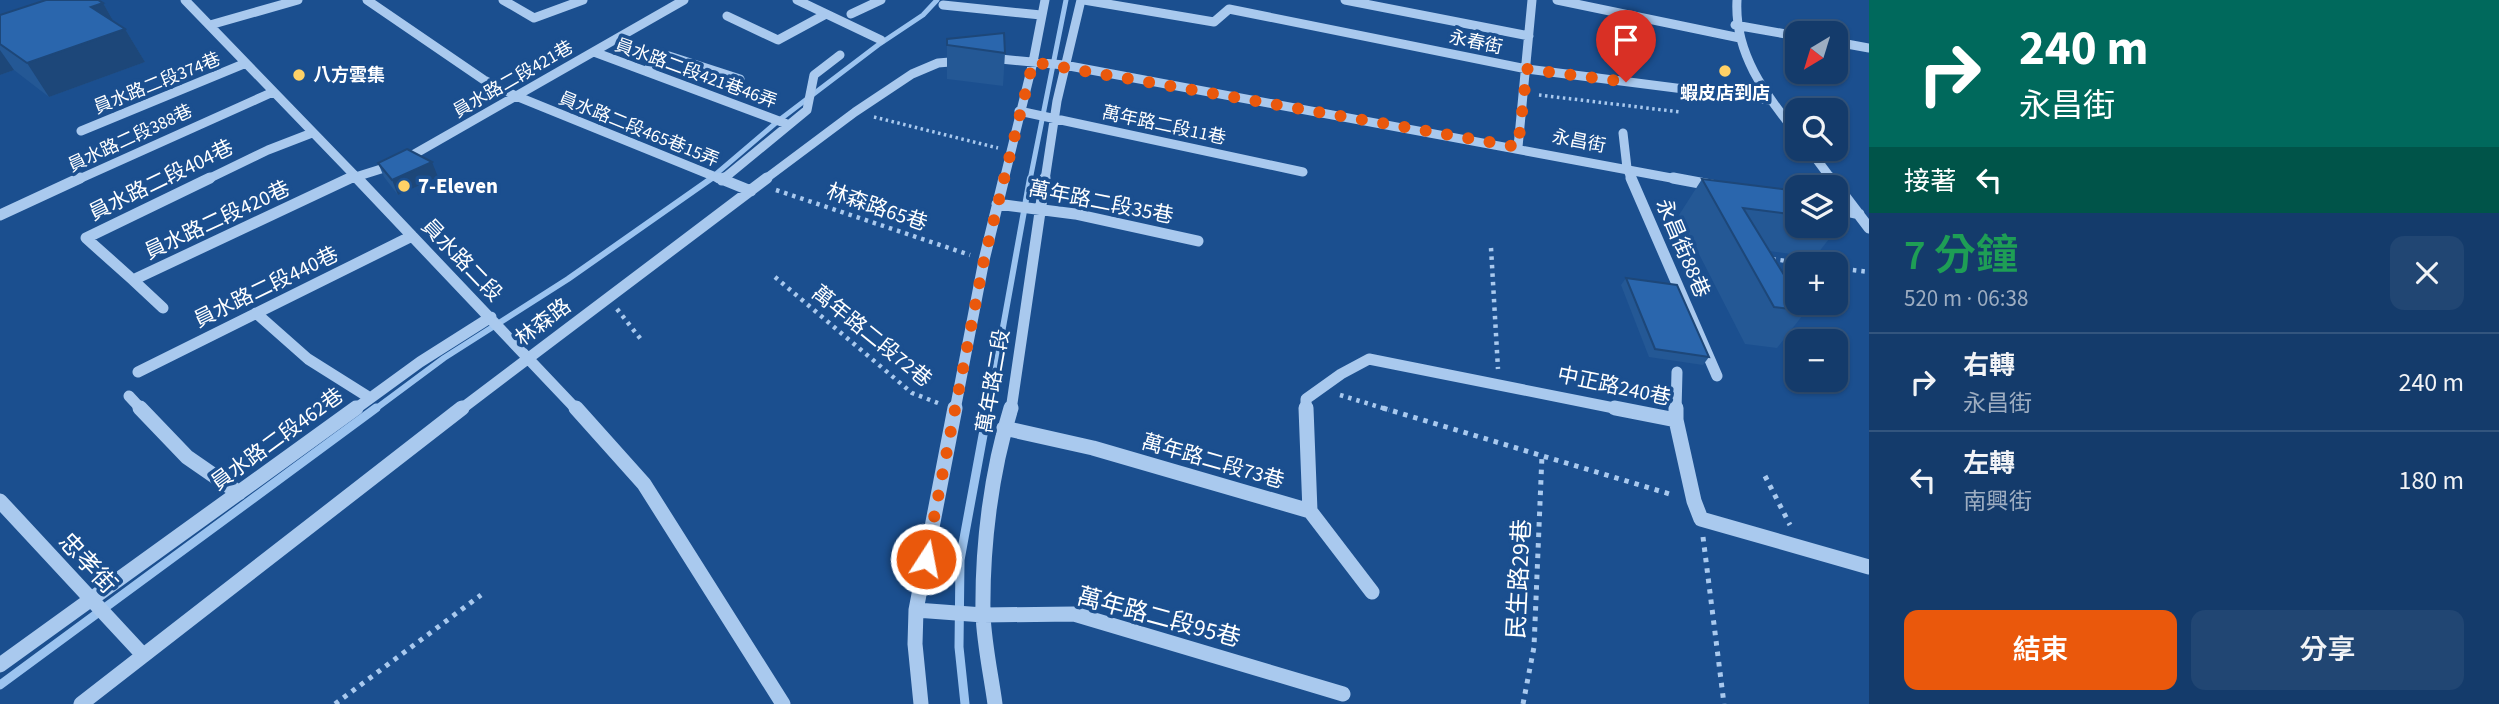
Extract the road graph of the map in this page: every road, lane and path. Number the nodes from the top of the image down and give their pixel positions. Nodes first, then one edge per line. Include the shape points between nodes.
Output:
1 (185, 0) edge
2 (298, 0) edge
3 (367, 0) edge
4 (503, 0) edge
5 (583, 0) edge
6 (658, 0) edge
7 (684, 0) edge
8 (797, 0) edge
9 (881, 0) edge
10 (1045, 0) edge
11 (1083, 0) edge
12 (1345, 0) edge
13 (1532, 0) edge
14 (1557, 0) edge
15 (1737, 0) edge
16 (943, 5) dead end
17 (1229, 5) edge
18 (674, 6) junction
19 (826, 14) junction
20 (851, 14) dead end
21 (1041, 15) junction
22 (727, 16) dead end
23 (210, 25) junction
24 (1735, 25) junction
25 (1785, 34) edge
26 (1529, 36) junction
27 (1740, 38) junction
28 (881, 40) dead end
29 (1848, 44) edge
30 (1869, 48) edge
31 (594, 52) junction
32 (839, 55) dead end
33 (1033, 62) junction
34 (246, 63) junction
35 (1065, 65) junction
36 (1527, 69) junction
37 (645, 71) junction
38 (740, 79) dead end
39 (273, 92) junction
40 (1524, 93) junction
41 (516, 96) junction
42 (1770, 100) junction
43 (1019, 111) junction
44 (855, 112) junction
45 (1680, 112) dead end
46 (1055, 117) junction
47 (1785, 119) edge
48 (787, 124) junction
49 (81, 131) dead end
50 (312, 133) junction
51 (1623, 133) dead end
52 (1518, 147) junction
53 (1009, 151) junction
54 (1819, 161) edge
55 (1627, 168) junction
56 (1303, 172) dead end
57 (354, 176) junction
58 (722, 180) junction
59 (755, 188) junction
60 (1732, 189) edge
61 (997, 204) junction
62 (1043, 209) junction
63 (0, 215) edge
64 (1864, 215) edge
65 (1869, 228) edge
66 (412, 236) junction
67 (1198, 241) dead end
68 (1660, 243) junction
69 (1491, 248) dead end
70 (1710, 251) dead end
71 (1760, 258) edge
72 (984, 260) junction
73 (1785, 261) edge
74 (1848, 269) edge
75 (1869, 272) edge
76 (775, 277) dead end
77 (133, 280) junction
78 (608, 297) junction
79 (163, 308) dead end
80 (256, 313) junction
81 (491, 317) junction
82 (643, 342) dead end
83 (529, 356) junction
84 (138, 372) dead end
85 (1678, 372) dead end
86 (1717, 376) dead end
87 (1499, 383) junction
88 (1321, 389) junction
89 (129, 396) dead end
90 (370, 398) junction
91 (956, 407) junction
92 (1676, 420) junction
93 (1004, 428) junction
94 (1542, 455) junction
95 (1765, 476) dead end
96 (239, 493) junction
97 (0, 501) edge
98 (1694, 501) junction
99 (1310, 511) junction
100 (1701, 519) junction
101 (1802, 548) junction
102 (1869, 567) edge
103 (1372, 592) dead end
104 (481, 595) dead end
105 (91, 600) junction
106 (916, 610) junction
107 (983, 615) junction
108 (143, 655) junction
109 (0, 665) edge
110 (1343, 694) dead end
111 (81, 704) edge
112 (335, 704) edge
113 (783, 704) edge
114 (921, 704) edge
115 (995, 704) edge
116 (1523, 704) edge
117 (1724, 704) edge

1 - 23 street, 員水路二段
2 - 23 street
3 - 41 street, 員水路二段465巷15弄 via 484,80
4 - 5 street via 534,18
6 - 18 street
7 - 18 street, 員水路二段421巷
8 - 19 street
9 - 20 street
10 - 21 street, 萬年路二段
11 - 17 street via 1214,22
11 - 35 street
12 - 26 street
13 - 26 street
14 - 27 street
15 - 24 street
16 - 21 street
17 - 36 street, 永春街
18 - 31 street, 員水路二段421巷
19 - 22 street via 778,40
19 - 28 street
21 - 33 street, 萬年路二段
23 - 34 street, 員水路二段
24 - 25 street
24 - 27 street
26 - 36 street
27 - 42 street
29 - 30 street
31 - 37 street, 員水路二段421巷46弄
31 - 41 street, 員水路二段421巷
32 - 48 street via 814,75 807,110
33 - 35 street, 林森路
33 - 43 street, 萬年路二段
33 - 44 street, 林森路 via 999,58 938,63 912,74
34 - 39 street, 員水路二段
34 - 49 street, 員水路二段374巷
35 - 46 street, 萬年路二段
35 - 52 street, 永昌街
36 - 40 street
36 - 42 street, 永春街
37 - 38 street via 668,56
37 - 48 street, 員水路二段421巷46弄
39 - 50 street, 員水路二段
39 - 63 street, 員水路二段388巷
40 - 45 path
40 - 52 street
41 - 57 street, 員水路二段421巷 via 397,164
41 - 58 street, 員水路二段465巷15弄
42 - 47 street
43 - 46 street, 萬年路二段11巷
43 - 53 street, 萬年路二段
44 - 53 path
44 - 59 street, 林森路
46 - 56 street, 萬年路二段11巷
46 - 62 street, 萬年路二段
48 - 58 street
50 - 57 street, 員水路二段
50 - 77 street, 員水路二段404巷 via 86,237
51 - 55 street, 永昌街88巷
52 - 55 street, 永昌街
53 - 61 street, 萬年路二段
54 - 64 street
55 - 60 street, 永昌街
55 - 68 street, 永昌街88巷
57 - 66 street, 員水路二段
57 - 77 street, 員水路二段420巷
58 - 59 street, 員水路二段465巷15弄
59 - 72 path, 林森路65巷
59 - 78 street, 林森路
61 - 62 street, 萬年路二段35巷
61 - 72 street, 萬年路二段
62 - 67 street, 萬年路二段35巷
62 - 93 street, 萬年路二段 via 1011,410
64 - 65 street
66 - 80 street, 員水路二段440巷
66 - 81 street, 員水路二段
68 - 70 path
68 - 86 street, 永昌街88巷
69 - 87 path
71 - 73 path
72 - 91 street, 萬年路二段
74 - 75 path
76 - 91 path, 萬年路二段72巷 via 912,393
77 - 79 street, 員水路二段420巷
78 - 82 path
78 - 83 street, 林森路
80 - 84 street, 員水路二段440巷
80 - 90 street via 309,359
81 - 83 street, 員水路二段
81 - 90 street, 員水路二段462巷
83 - 108 street, 林森路
83 - 113 street, 員水路二段 via 644,484
85 - 92 street
87 - 88 street, 中正路240巷 via 1369,359
87 - 92 street, 中正路240巷
88 - 94 path
88 - 99 street via 1307,400
89 - 96 street via 187,457
90 - 96 street, 員水路二段462巷
91 - 106 street, 萬年路二段
92 - 98 street, 中正路240巷
93 - 99 street, 萬年路二段73巷 via 1093,448
93 - 107 street, 萬年路二段 via 989,512
94 - 98 path
94 - 116 path, 民生路29巷 via 1534,648
95 - 101 path
96 - 105 street, 員水路二段462巷
97 - 105 street, 忠孝街
98 - 100 street, 中正路240巷
99 - 103 street
100 - 101 street
100 - 117 path
101 - 102 street
104 - 112 path
105 - 108 street, 忠孝街
105 - 109 street, 員水路二段462巷
106 - 107 street, 萬年路二段95巷
106 - 114 street, 萬年路二段
107 - 110 street, 萬年路二段95巷 via 1073,614
107 - 115 street, 萬年路二段
108 - 111 street, 林森路

